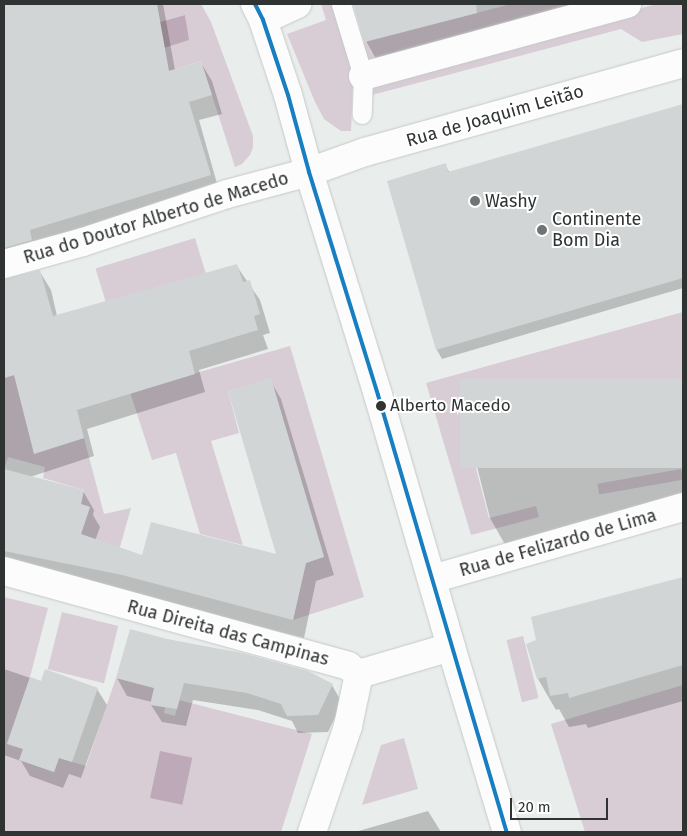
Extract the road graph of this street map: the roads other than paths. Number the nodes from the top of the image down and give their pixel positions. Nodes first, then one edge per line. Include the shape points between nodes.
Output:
1 (298, 4) edge
2 (341, 4) edge
3 (627, 4) edge
4 (259, 12) edge
5 (683, 63) edge
6 (362, 76) junction
7 (362, 114) dead end
8 (309, 172) junction
9 (4, 264) edge
10 (683, 507) edge
11 (4, 571) edge
12 (432, 579) junction
13 (451, 647) junction
14 (359, 674) junction
15 (312, 832) edge
16 (507, 832) edge

1 - 4 street
2 - 6 lane
3 - 6 street
4 - 8 street via 288,95
5 - 8 street, Rua de Joaquim Leitão via 365,152
6 - 7 lane
8 - 9 street, Rua do Doutor Alberto de Macedo via 227,194 83,242
8 - 12 street
10 - 12 street, Rua de Felizardo de Lima
11 - 14 street, Rua Direita das Campinas via 348,666
12 - 13 street
13 - 14 street
13 - 16 street
14 - 15 street via 348,726

